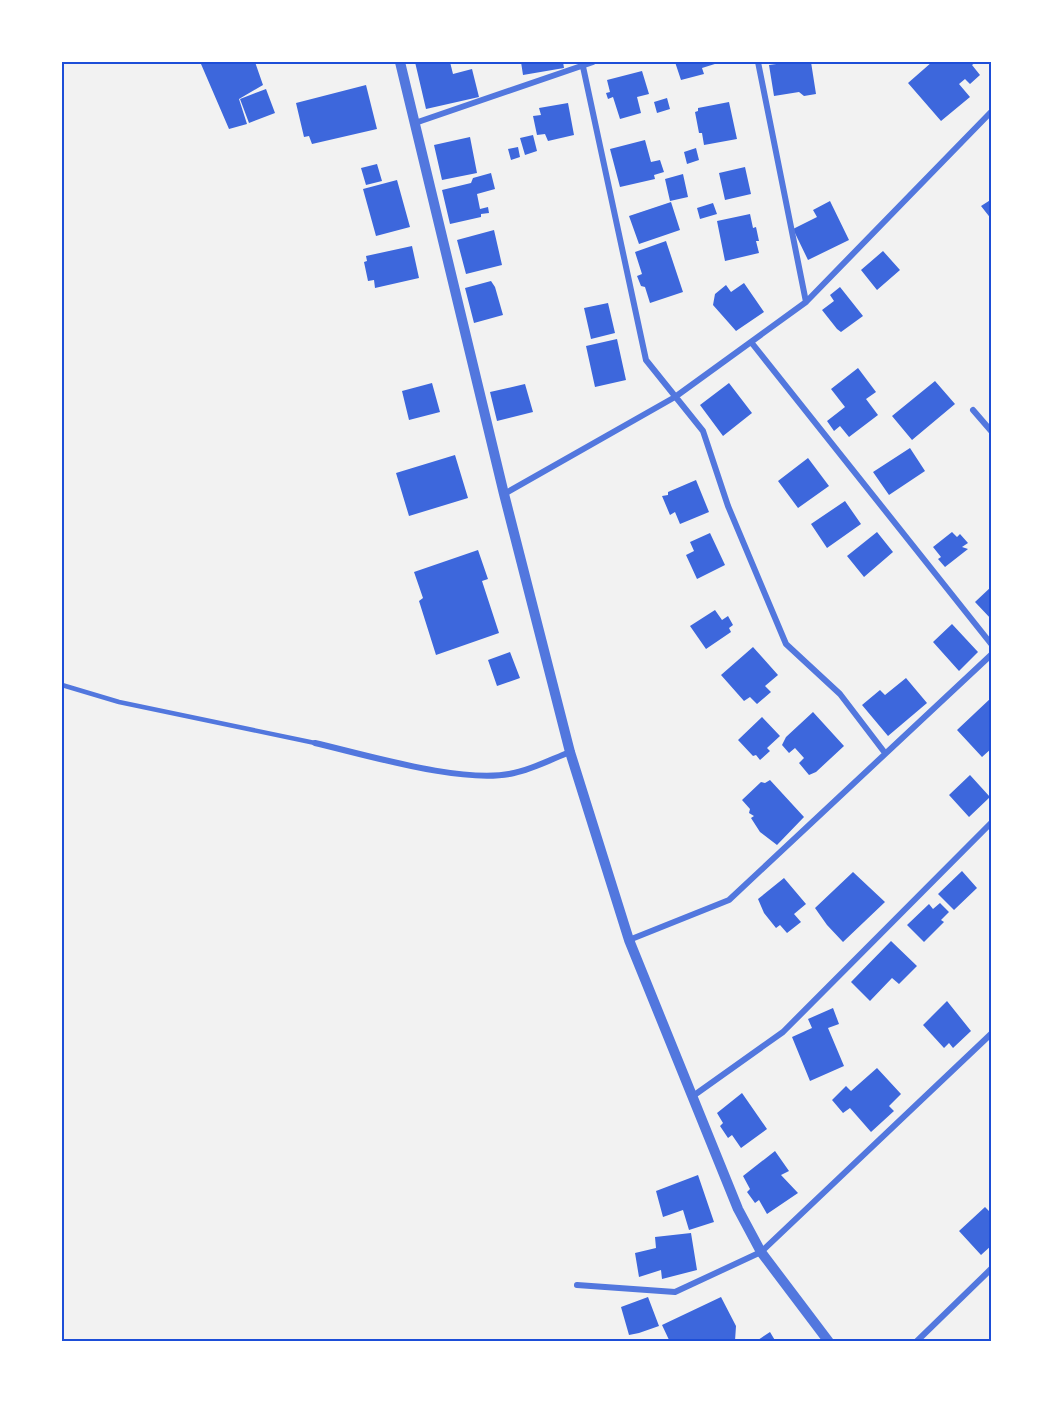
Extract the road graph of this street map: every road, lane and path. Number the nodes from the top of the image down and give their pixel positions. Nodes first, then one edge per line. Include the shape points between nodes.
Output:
1 (400, 62) edge
2 (593, 62) edge
3 (758, 62) edge
4 (583, 63) edge
5 (992, 111) edge
6 (415, 123) junction
7 (806, 302) junction
8 (751, 342) junction
9 (675, 397) junction
10 (973, 410) dead end
11 (992, 432) edge
12 (504, 494) junction
13 (992, 645) edge
14 (992, 654) edge
15 (62, 685) edge
16 (315, 743) joint
17 (570, 752) junction
18 (885, 753) junction
19 (992, 822) edge
20 (629, 940) junction
21 (992, 1033) edge
22 (693, 1096) junction
23 (761, 1252) junction
24 (992, 1268) edge
25 (577, 1285) dead end
26 (829, 1341) edge
27 (916, 1341) edge

1 - 6 street
2 - 4 street
3 - 7 street
4 - 6 street
4 - 9 street via 646,360
5 - 7 street
6 - 12 street
7 - 8 street
8 - 9 street
8 - 13 street
9 - 12 street
9 - 18 street via 703,431 728,506 786,645 840,694
10 - 11 street
12 - 17 street
14 - 18 street
15 - 16 lane via 119,702
16 - 17 street via 475,776 513,774
17 - 20 street
18 - 20 street via 729,900
19 - 22 street via 783,1032
20 - 22 street
21 - 23 street
22 - 23 street via 738,1209
23 - 25 street via 675,1292
23 - 26 street
24 - 27 street

